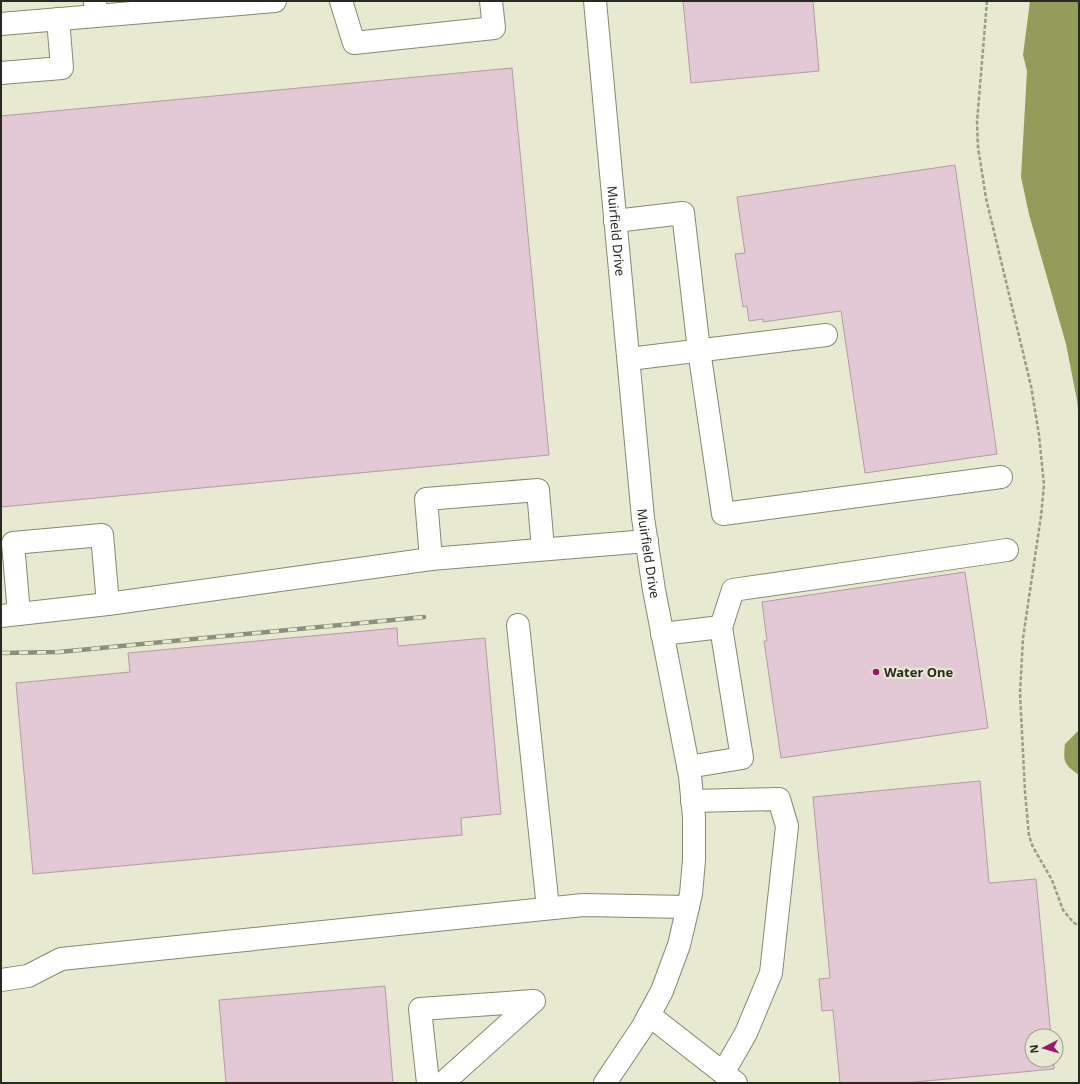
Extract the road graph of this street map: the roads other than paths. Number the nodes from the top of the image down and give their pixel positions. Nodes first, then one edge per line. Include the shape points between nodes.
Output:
1 (275, 1) edge
2 (341, 1) edge
3 (491, 1) edge
4 (595, 1) edge
5 (96, 8) edge
6 (58, 19) junction
7 (1, 24) edge
8 (1, 73) edge
9 (615, 221) junction
10 (826, 335) dead end
11 (699, 350) junction
12 (628, 359) junction
13 (1001, 476) dead end
14 (647, 541) junction
15 (543, 549) junction
16 (1007, 550) dead end
17 (431, 558) junction
18 (108, 604) junction
19 (10, 615) edge
20 (518, 625) dead end
21 (721, 627) junction
22 (662, 634) junction
23 (688, 767) junction
24 (692, 801) junction
25 (688, 907) junction
26 (548, 908) junction
27 (1, 980) edge
28 (649, 1015) junction
29 (730, 1078) edge
30 (428, 1083) edge
31 (444, 1083) edge
32 (606, 1083) edge

1 - 5 street
2 - 3 street via 354,43 494,28
4 - 9 street, Muirfield Drive
5 - 6 street
6 - 7 street
6 - 8 street via 62,68
9 - 11 street via 683,213
9 - 12 street, Muirfield Drive
10 - 11 street
11 - 12 street
11 - 13 street via 723,514
12 - 14 street, Muirfield Drive
14 - 15 street
14 - 22 street, Muirfield Drive
15 - 17 street
15 - 17 street via 538,490 449,497 426,499
16 - 21 street via 733,590
17 - 18 street
18 - 19 street
18 - 19 street via 102,535 13,543
20 - 26 street
21 - 22 street
21 - 23 street via 742,758
22 - 23 street, Muirfield Drive
23 - 24 street, Muirfield Drive
24 - 25 street, Muirfield Drive via 694,860
24 - 29 street via 779,799 787,826 771,973
25 - 26 street via 583,904
25 - 28 street, Muirfield Drive via 679,945 662,991
26 - 27 street via 61,959 28,976
28 - 29 street
28 - 32 street, Muirfield Drive
30 - 31 street via 420,1009 534,1000

